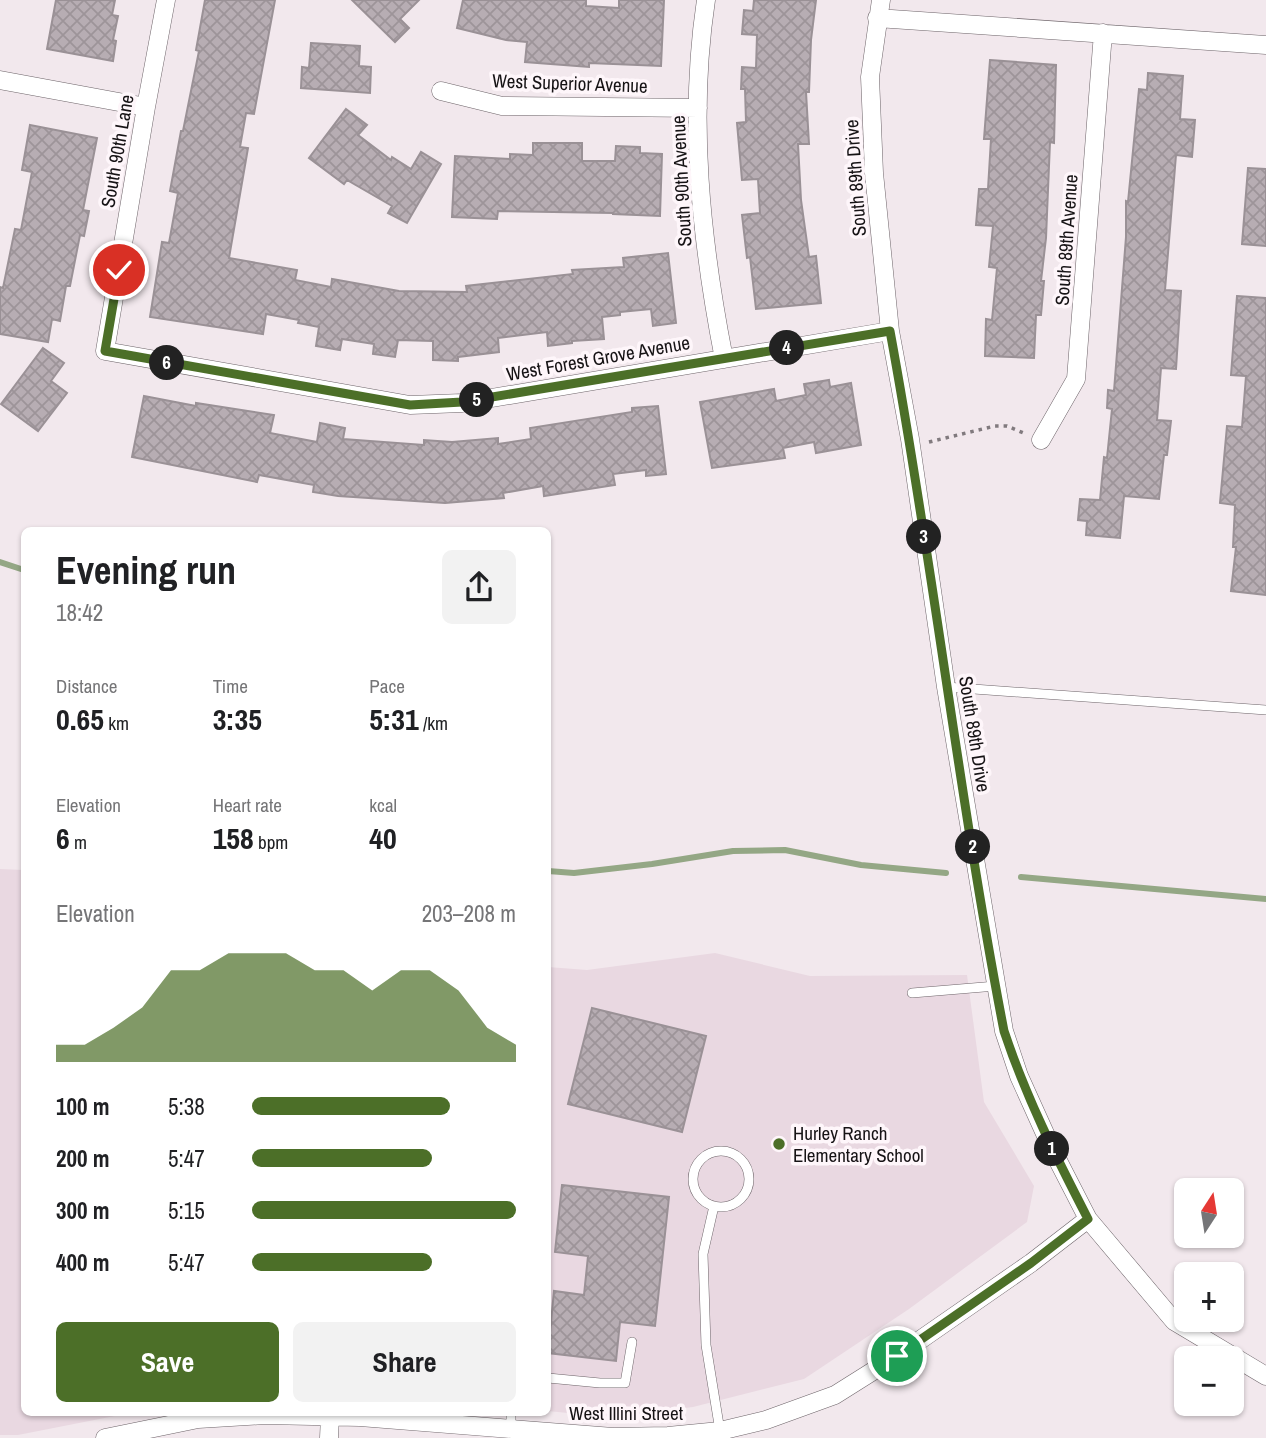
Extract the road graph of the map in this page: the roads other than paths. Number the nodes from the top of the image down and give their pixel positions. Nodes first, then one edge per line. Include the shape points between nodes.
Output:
1 (166, 0) edge
2 (706, 0) edge
3 (881, 0) edge
4 (877, 18) junction
5 (1103, 33) junction
6 (1266, 46) edge
7 (0, 80) edge
8 (441, 91) dead end
9 (146, 107) junction
10 (698, 108) junction
11 (890, 331) junction
12 (105, 351) joint
13 (724, 359) junction
14 (1041, 440) road end
15 (946, 687) junction
16 (1266, 710) edge
17 (996, 986) junction
18 (912, 993) dead end
19 (713, 1206) junction
20 (1088, 1219) junction
21 (632, 1342) dead end
22 (1266, 1376) edge
23 (551, 1378) edge
24 (198, 1416) edge
25 (330, 1416) joint
26 (511, 1421) edge
27 (720, 1431) junction
28 (105, 1438) edge
29 (329, 1438) edge

1 - 9 street, South 90th Lane
2 - 10 street, South 90th Avenue
3 - 4 street, South 89th Drive
4 - 5 street
4 - 11 street, South 89th Drive via 870,77 874,173
5 - 6 street
5 - 14 street, South 89th Avenue via 1076,379
7 - 9 street
8 - 10 street, West Superior Avenue via 502,106
9 - 12 street, South 90th Lane
10 - 13 street, South 90th Avenue via 701,212
11 - 13 street, West Forest Grove Avenue
11 - 15 street, South 89th Drive
12 - 13 street, West Forest Grove Avenue via 410,405 462,402
15 - 16 lane
15 - 17 street, South 89th Drive
17 - 18 lane
17 - 20 street, South 89th Drive via 1019,1076
19 - 19 lane via 731,1206 749,1186 743,1161 728,1152 709,1154 693,1177 698,1195
19 - 27 lane via 703,1254 706,1345
20 - 22 street, South 89th Drive via 1174,1321
20 - 27 street, West Illini Street via 1031,1263 835,1395
21 - 23 lane via 625,1383
24 - 28 street, West Illini Street
25 - 26 street, West Illini Street
25 - 29 street
26 - 27 street, West Illini Street via 613,1437

